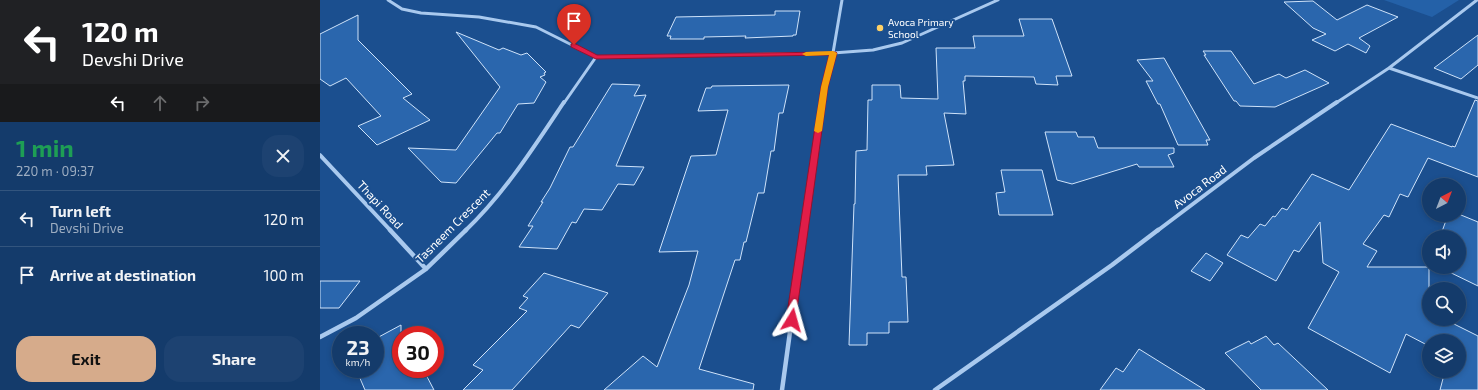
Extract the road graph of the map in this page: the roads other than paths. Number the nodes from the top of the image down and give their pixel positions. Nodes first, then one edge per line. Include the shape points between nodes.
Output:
1 (388, 0) edge
2 (842, 0) edge
3 (998, 0) edge
4 (1477, 0) edge
5 (833, 53) junction
6 (596, 57) junction
7 (1389, 68) junction
8 (1478, 98) edge
9 (320, 155) edge
10 (426, 269) junction
11 (320, 337) edge
12 (782, 390) edge
13 (935, 390) edge

1 - 6 street via 402,9 421,13 479,17 536,28
2 - 5 street
3 - 5 street via 902,43 873,50
4 - 7 street, Avoca Road
5 - 6 street
5 - 12 street via 824,87
6 - 10 street, Tasneem Crescent via 508,184 478,219
7 - 8 street
7 - 13 street, Avoca Road via 1254,158 1112,265
9 - 10 street, Thapi Road
10 - 11 street, Tasneem Crescent via 356,318

